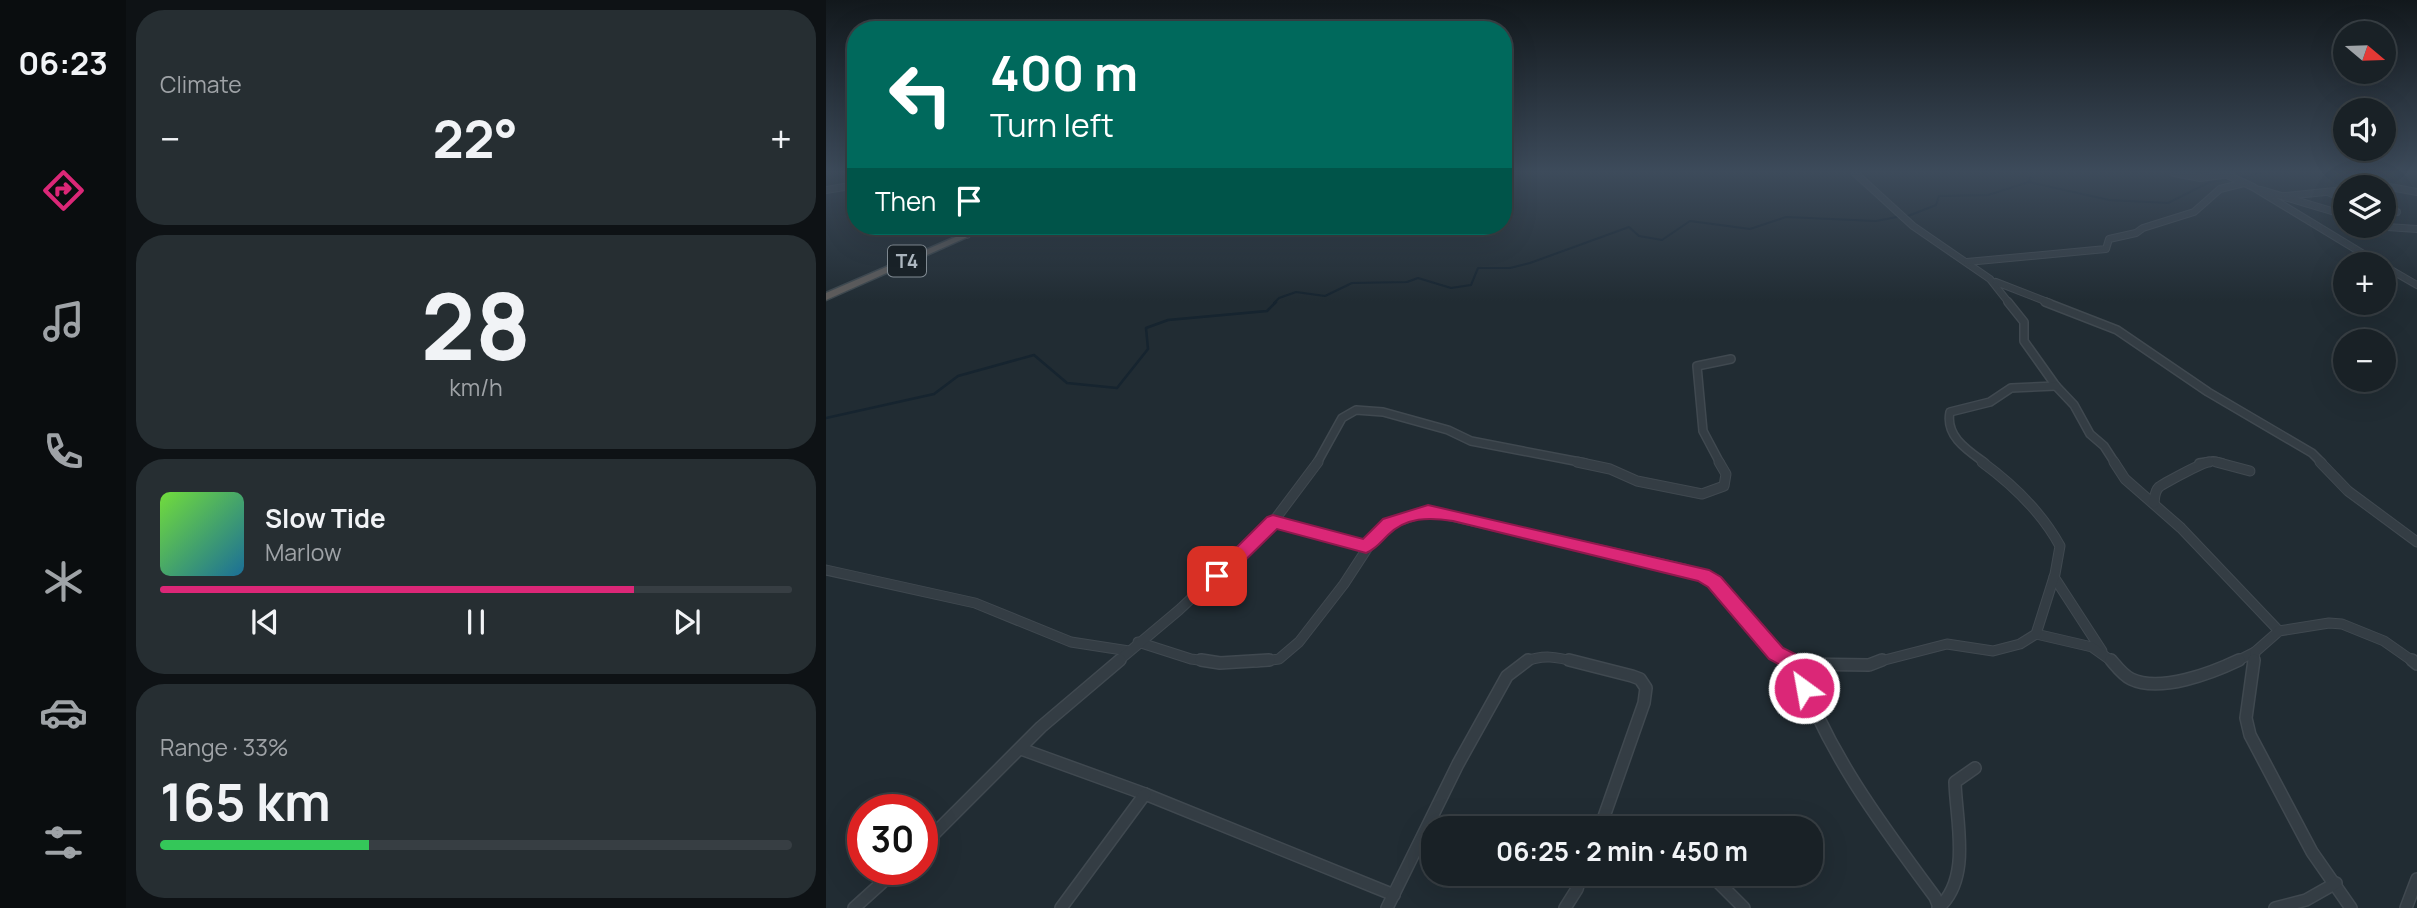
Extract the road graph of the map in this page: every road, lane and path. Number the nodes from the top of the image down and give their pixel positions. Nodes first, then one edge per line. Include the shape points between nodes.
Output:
1 (1899, 215) edge
2 (2183, 215) edge
3 (2300, 215) edge
4 (2396, 228) edge
5 (2417, 229) edge
6 (967, 235) edge
7 (2360, 252) edge
8 (1967, 261) junction
9 (2396, 273) edge
10 (1990, 279) junction
11 (2417, 285) edge
12 (826, 297) edge
13 (1731, 359) dead end
14 (2056, 386) junction
15 (2250, 471) dead end
16 (2154, 503) junction
17 (1273, 522) junction
18 (2417, 541) edge
19 (1366, 546) junction
20 (826, 570) edge
21 (2054, 577) junction
22 (2279, 631) junction
23 (2036, 634) junction
24 (1138, 642) junction
25 (1129, 651) junction
26 (2102, 651) junction
27 (2255, 652) junction
28 (1796, 664) junction
29 (2417, 664) edge
30 (1021, 749) junction
31 (1975, 768) dead end
32 (1145, 794) junction
33 (1434, 816) edge
34 (1604, 816) edge
35 (938, 830) edge
36 (1421, 842) edge
37 (2417, 879) edge
38 (2336, 883) junction
39 (880, 885) edge
40 (1578, 886) edge
41 (1722, 886) edge
42 (1394, 895) junction
43 (1941, 907) edge
44 (855, 908) edge
45 (1061, 908) edge
46 (1387, 908) edge
47 (1565, 908) edge
48 (1744, 908) edge
49 (2276, 908) edge
50 (2352, 908) edge
51 (2406, 908) edge

1 - 8 street
2 - 8 street via 2109,239 2106,249
3 - 7 street
4 - 5 street
6 - 12 highway, T4
8 - 10 street
9 - 11 street
10 - 14 street via 2024,322 2024,341
10 - 18 street via 2117,330 2208,392 2312,453 2348,491
13 - 17 street via 1697,366 1703,431 1726,474 1724,486 1711,493 1637,481 1610,469 1471,441 1410,419 1356,410 1342,418 1316,466
14 - 16 street via 2125,479
14 - 21 street via 2011,388 1990,402 1950,412 1947,418 1956,439 2001,476 2052,533 2062,554
15 - 16 street via 2213,461 2200,463 2160,486
16 - 22 street
17 - 19 street
17 - 24 street
19 - 24 street via 1300,642 1279,659 1220,663
19 - 28 street via 1389,524 1428,511 1685,569 1714,582 1776,653
20 - 25 street via 975,603 1071,642
21 - 23 street
21 - 26 street
22 - 27 street
22 - 29 street via 2342,624 2384,641
23 - 26 street
23 - 28 street via 2021,644 1993,651 1947,644 1869,665
24 - 25 street
25 - 30 street
26 - 27 street via 2127,677 2148,682 2217,672
27 - 38 street via 2246,718 2250,735 2312,852
28 - 43 street via 1853,785
30 - 32 street
30 - 35 street
31 - 43 street via 1955,782 1959,864 1956,884
32 - 42 street
32 - 45 street
33 - 34 street via 1507,676 1520,664 1551,656 1632,676 1646,688
36 - 42 street
37 - 51 street
38 - 49 street via 2306,900
38 - 50 street
39 - 44 street
40 - 47 street
41 - 48 street
42 - 46 street

